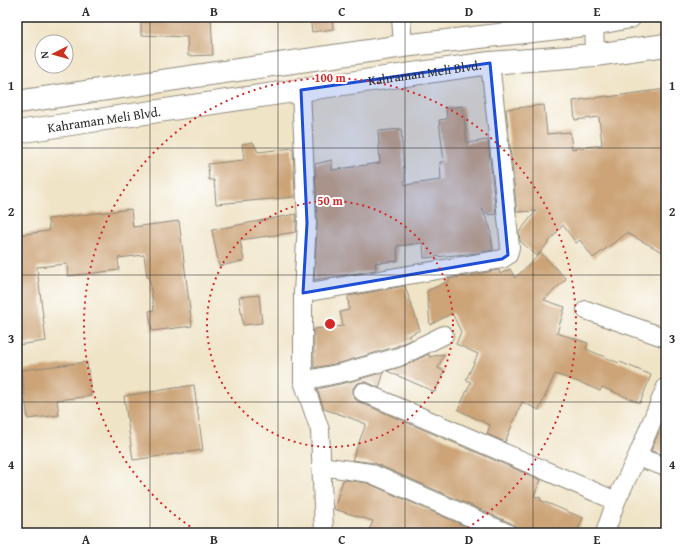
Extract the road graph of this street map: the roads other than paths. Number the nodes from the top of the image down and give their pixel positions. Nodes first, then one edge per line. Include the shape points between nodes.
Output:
1 (401, 17) edge
2 (630, 17) edge
3 (594, 21) edge
4 (666, 45) edge
5 (403, 46) junction
6 (595, 55) junction
7 (490, 63) junction
8 (301, 90) junction
9 (17, 102) edge
10 (17, 132) edge
11 (303, 293) junction
12 (586, 310) dead end
13 (444, 335) dead end
14 (666, 338) edge
15 (303, 381) junction
16 (666, 387) edge
17 (363, 392) dead end
18 (637, 457) junction
19 (321, 466) junction
20 (666, 467) edge
21 (616, 502) junction
22 (324, 533) edge
23 (507, 533) edge
24 (605, 533) edge

1 - 5 street
2 - 3 highway, Kahraman Meli Blvd.
3 - 5 highway, Kahraman Meli Blvd.
3 - 6 street
4 - 6 highway, Kahraman Meli Blvd.
5 - 9 highway, Kahraman Meli Blvd.
6 - 7 highway, Kahraman Meli Blvd.
7 - 8 highway, Kahraman Meli Blvd.
7 - 11 street via 510,247 508,255 502,259
8 - 10 highway, Kahraman Meli Blvd.
8 - 11 street via 307,223
11 - 15 street
12 - 14 street
13 - 15 street via 398,357
15 - 19 street via 320,430
16 - 18 street
17 - 21 street
18 - 20 street
18 - 21 street
19 - 22 street
19 - 23 street via 370,473
21 - 24 street

